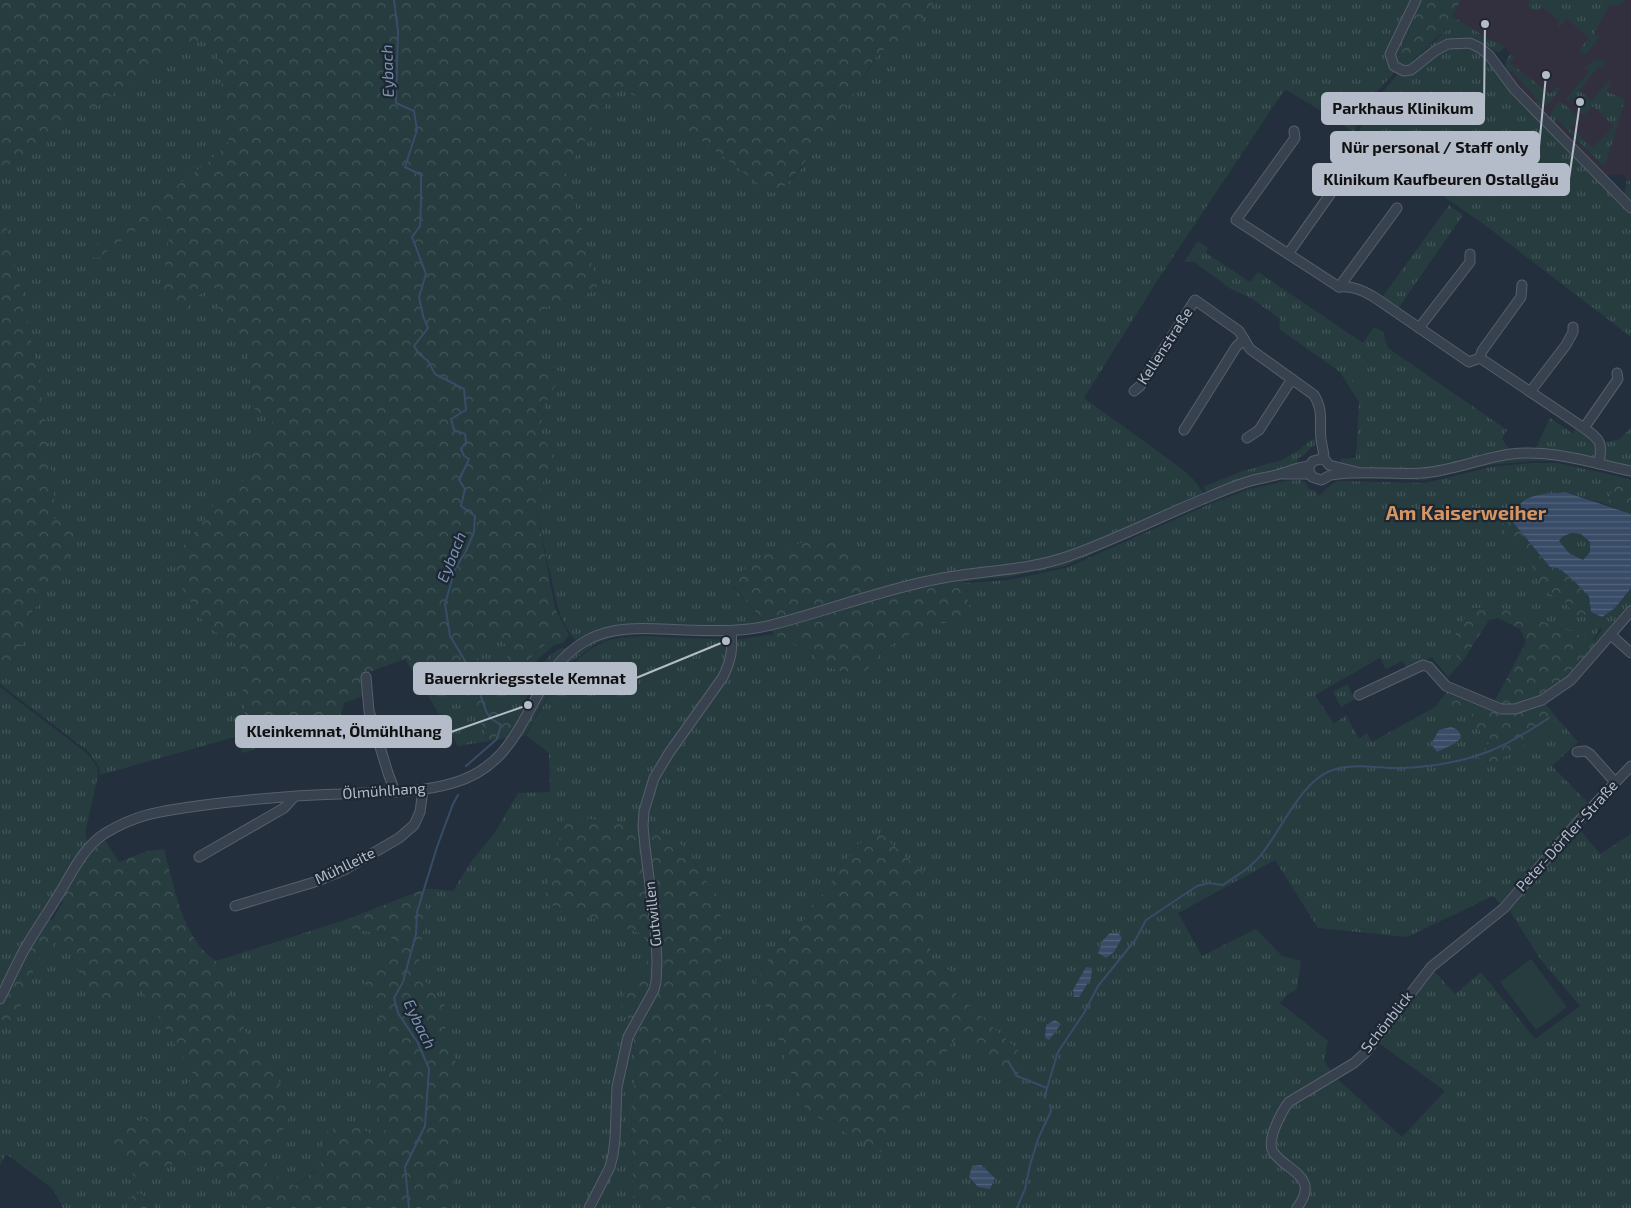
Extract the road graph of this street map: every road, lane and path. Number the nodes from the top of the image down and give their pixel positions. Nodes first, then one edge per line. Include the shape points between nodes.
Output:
1 (1416, 0) edge
2 (1294, 131) dead end
3 (1350, 166) dead end
4 (1397, 208) dead end
5 (1631, 208) edge
6 (1288, 254) junction
7 (1470, 254) dead end
8 (1522, 285) dead end
9 (1339, 287) junction
10 (1574, 327) dead end
11 (1419, 328) junction
12 (1244, 339) junction
13 (1480, 358) junction
14 (1617, 373) dead end
15 (1292, 379) junction
16 (1134, 391) dead end
17 (1530, 392) junction
18 (1584, 428) junction
19 (1184, 430) dead end
20 (1247, 438) dead end
21 (1599, 464) junction
22 (1317, 465) junction
23 (1631, 471) edge
24 (1357, 472) junction
25 (1328, 476) junction
26 (1631, 611) edge
27 (731, 630) junction
28 (1611, 635) junction
29 (1631, 653) edge
30 (366, 677) dead end
31 (1359, 695) dead end
32 (1577, 752) dead end
33 (1631, 766) edge
34 (1616, 782) junction
35 (423, 790) junction
36 (395, 792) junction
37 (294, 797) junction
38 (199, 857) dead end
39 (235, 906) dead end
40 (1504, 908) joint
41 (0, 999) edge
42 (589, 1208) edge
43 (1297, 1208) edge

1 - 5 street via 1390,54 1394,66 1404,71 1412,70 1448,44 1470,43 1480,48 1514,89
2 - 6 street via 1294,138 1236,220
3 - 6 street
4 - 9 street
6 - 9 street
7 - 11 street via 1470,262
8 - 13 street via 1521,297
9 - 11 street via 1359,288
10 - 17 street via 1566,345
11 - 13 street via 1469,362
12 - 15 street via 1250,349
12 - 16 street, Kellenstraße via 1239,331 1195,300
12 - 19 street
13 - 17 street
14 - 18 street via 1618,379
15 - 20 street via 1259,430
15 - 22 street via 1307,388 1319,403 1324,449
17 - 18 street
18 - 21 street via 1601,444
21 - 23 street
21 - 24 street via 1535,453 1511,454 1425,473
22 - 24 street
22 - 25 street via 1330,471
22 - 25 street via 1313,479
22 - 27 street, Ölmühlhang via 1248,482 1065,558 929,580 769,626
24 - 25 street
26 - 28 street
27 - 35 street, Ölmühlhang via 631,628 592,638 577,646 552,671 511,743 490,765 455,783
27 - 42 street, Gutwillen via 732,652 723,677 654,778 644,811 655,924 656,982 628,1037 617,1087 613,1155
28 - 29 street
28 - 31 street via 1572,680 1542,700 1515,709 1501,709 1446,686 1430,667 1423,665
30 - 36 street via 369,711
32 - 34 street via 1590,754
33 - 34 street, Peter-Dörfler-Straße
34 - 40 street, Peter-Dörfler-Straße
35 - 36 street, Ölmühlhang
35 - 39 street, Mühlleite via 420,812 414,825 399,838 318,881
36 - 37 street, Ölmühlhang
37 - 38 street via 284,808
37 - 41 street, Ölmühlhang via 165,811 139,817 104,835 80,860 25,948
40 - 43 street, Schönblick via 1431,967 1354,1063 1284,1108 1270,1142 1278,1158 1303,1180 1304,1197

